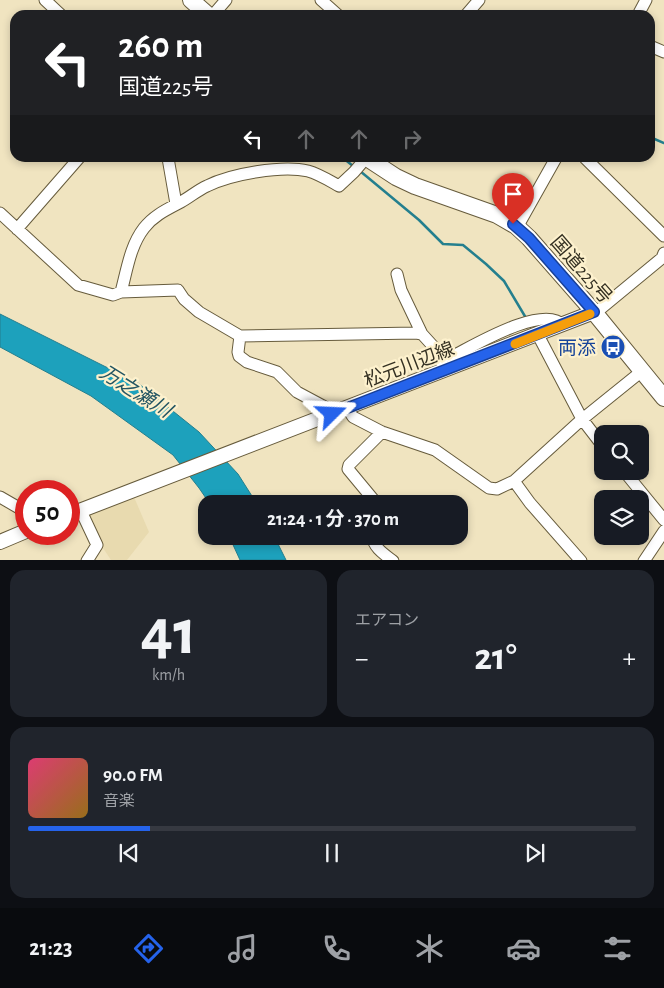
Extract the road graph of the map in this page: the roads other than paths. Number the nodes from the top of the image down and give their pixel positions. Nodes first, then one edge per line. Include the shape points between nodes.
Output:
1 (45, 0) edge
2 (191, 0) edge
3 (226, 0) edge
4 (321, 0) edge
5 (480, 0) edge
6 (56, 10) edge
7 (202, 10) edge
8 (217, 10) edge
9 (332, 10) edge
10 (471, 10) edge
11 (76, 162) edge
12 (169, 162) edge
13 (554, 162) edge
14 (589, 162) edge
15 (362, 163) edge
16 (176, 204) junction
17 (0, 213) edge
18 (516, 226) junction
19 (17, 229) junction
20 (664, 236) edge
21 (663, 257) edge
22 (398, 274) dead end
23 (121, 292) junction
24 (594, 312) junction
25 (563, 325) junction
26 (422, 334) junction
27 (538, 335) junction
28 (240, 336) junction
29 (442, 356) junction
30 (445, 370) junction
31 (642, 371) junction
32 (664, 398) edge
33 (347, 408) junction
34 (332, 414) junction
35 (581, 420) junction
36 (382, 432) junction
37 (594, 435) edge
38 (631, 480) edge
39 (514, 481) junction
40 (370, 495) edge
41 (0, 497) edge
42 (15, 506) edge
43 (80, 511) edge
44 (80, 520) edge
45 (664, 520) edge
46 (664, 531) edge
47 (15, 536) edge
48 (0, 542) edge
49 (375, 545) edge
50 (87, 560) edge
51 (393, 560) edge
52 (581, 560) edge
53 (644, 560) edge

1 - 6 street
2 - 7 highway
3 - 8 street
4 - 9 street
5 - 10 street
11 - 19 street
12 - 16 street
13 - 18 street
14 - 20 street
15 - 16 street via 339,186 310,171 280,169 215,182
15 - 18 highway, 国道225号 via 497,215
16 - 23 street via 153,218 134,242
17 - 19 street
18 - 24 highway, 国道225号
19 - 23 street via 78,285 113,295
21 - 24 street
22 - 26 street via 401,290
23 - 28 street via 178,290 193,307
24 - 25 main road, 松元川辺線
24 - 31 highway, 国道225号
25 - 27 main road, 松元川辺線
25 - 29 street via 550,319 524,322 454,356
26 - 28 street
26 - 29 street
27 - 30 main road, 松元川辺線
27 - 35 street
28 - 34 street via 238,352 242,359 277,372 297,392
29 - 30 street
30 - 33 main road, 松元川辺線
31 - 32 highway, 国道225号
31 - 35 street
33 - 34 main road, 松元川辺線
33 - 36 street via 353,417
34 - 43 main road, 松元川辺線
35 - 37 street
35 - 39 street
36 - 39 street via 435,450 489,488 497,489
36 - 40 street via 348,469
38 - 45 street
39 - 52 street via 530,504
41 - 42 street
44 - 50 street via 97,545
46 - 53 street
47 - 48 main road
49 - 51 street

